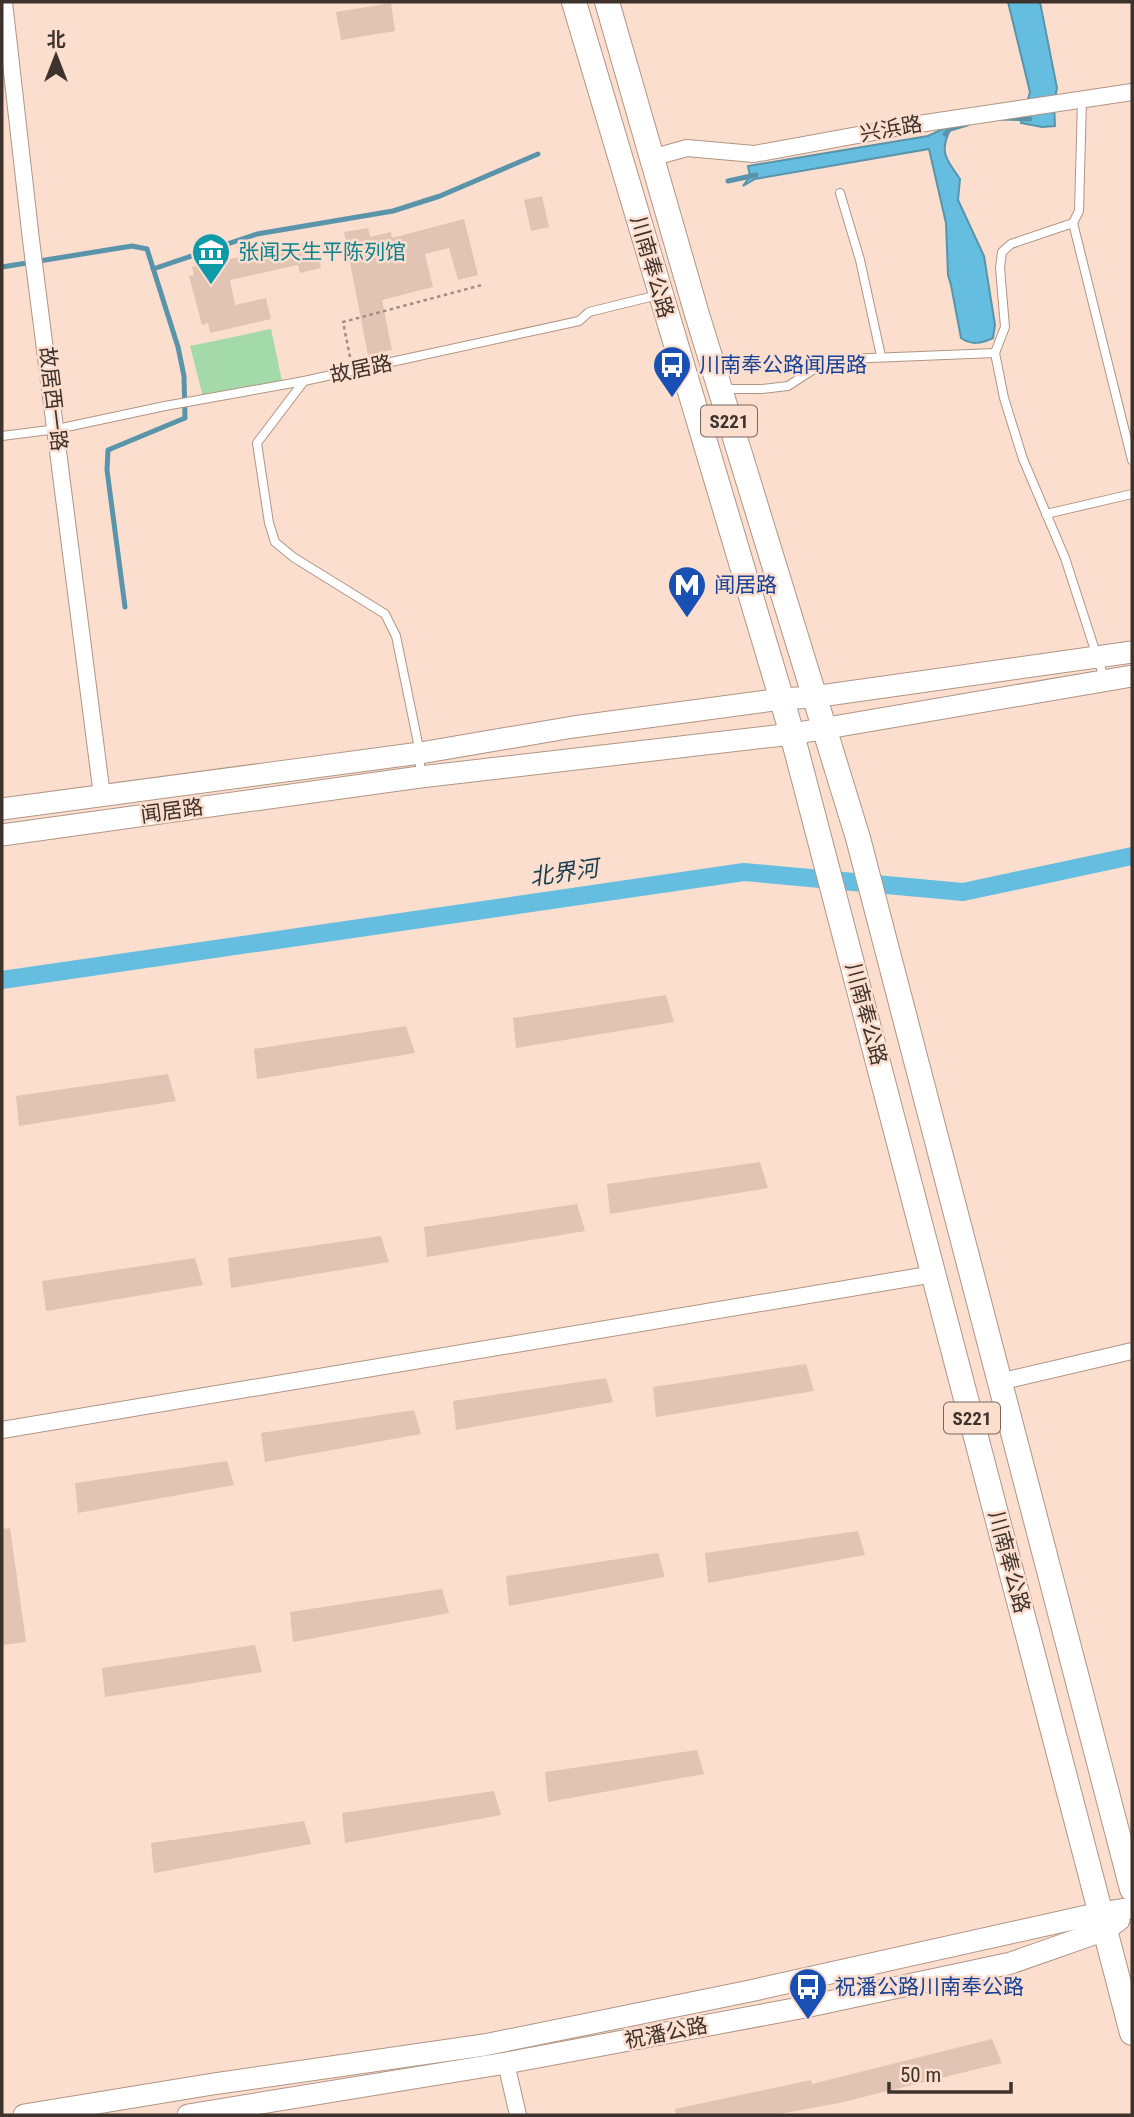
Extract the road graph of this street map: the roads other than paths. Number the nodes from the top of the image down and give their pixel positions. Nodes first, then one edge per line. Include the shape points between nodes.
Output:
1 (4, 2) edge
2 (573, 2) edge
3 (607, 2) edge
4 (1132, 92) edge
5 (1082, 99) junction
6 (651, 158) junction
7 (839, 193) dead end
8 (1073, 223) junction
9 (660, 295) junction
10 (995, 353) junction
11 (881, 356) junction
12 (304, 381) junction
13 (720, 389) junction
14 (57, 429) junction
15 (2, 436) edge
16 (1132, 460) edge
17 (1132, 494) edge
18 (1046, 514) junction
19 (1132, 652) edge
20 (1097, 658) junction
21 (1132, 676) edge
22 (1105, 681) junction
23 (813, 696) junction
24 (781, 699) junction
25 (823, 728) junction
26 (792, 734) junction
27 (420, 753) junction
28 (420, 777) junction
29 (102, 796) junction
30 (2, 809) edge
31 (2, 835) edge
32 (934, 1274) junction
33 (1132, 1351) edge
34 (999, 1382) junction
35 (2, 1430) edge
36 (1132, 1889) edge
37 (1132, 1910) edge
38 (1103, 1922) junction
39 (1132, 2033) edge
40 (506, 2063) junction
41 (24, 2115) edge
42 (188, 2115) edge
43 (518, 2115) edge

1 - 14 street, 故居西一路
2 - 9 main road, 川南奉公路 / S221
3 - 6 main road, 川南奉公路 / S221
4 - 5 street, 兴浜路
5 - 6 street, 兴浜路 via 754,155 687,148
5 - 8 lane via 1079,211
6 - 13 main road, 川南奉公路 / S221
7 - 11 lane via 860,260
8 - 10 lane via 1011,244 1002,252 1005,327
8 - 16 lane
9 - 12 lane, 故居路 via 589,312 579,321
9 - 24 main road, 川南奉公路 / S221
10 - 11 lane
10 - 18 lane via 1023,459
11 - 13 lane via 846,359 814,369 788,386
12 - 14 lane, 故居路
12 - 27 lane via 257,443 269,523 275,542 293,557 385,614 396,636
13 - 23 main road, 川南奉公路 / S221
14 - 15 lane, 故居路
14 - 29 street, 故居西一路
17 - 18 lane
18 - 20 lane
19 - 20 main road
20 - 22 lane
20 - 23 main road
21 - 22 main road, 闻居路
22 - 25 main road, 闻居路
23 - 24 main road
23 - 25 main road, 川南奉公路 / S221
24 - 26 main road, 川南奉公路 / S221
24 - 27 main road
25 - 26 main road, 闻居路
25 - 34 main road, 川南奉公路 / S221 via 858,838
26 - 28 main road, 闻居路
26 - 32 main road, 川南奉公路 / S221
27 - 28 lane
27 - 29 main road
28 - 31 main road, 闻居路
29 - 30 main road
32 - 35 street
32 - 38 main road, 川南奉公路 / S221
33 - 34 street
34 - 36 main road, 川南奉公路 / S221
37 - 38 main road
38 - 39 main road, 川南奉公路 / S221
38 - 40 main road, 祝潘公路 via 1011,1963
38 - 41 main road via 484,2045
40 - 42 main road, 祝潘公路
40 - 43 street

